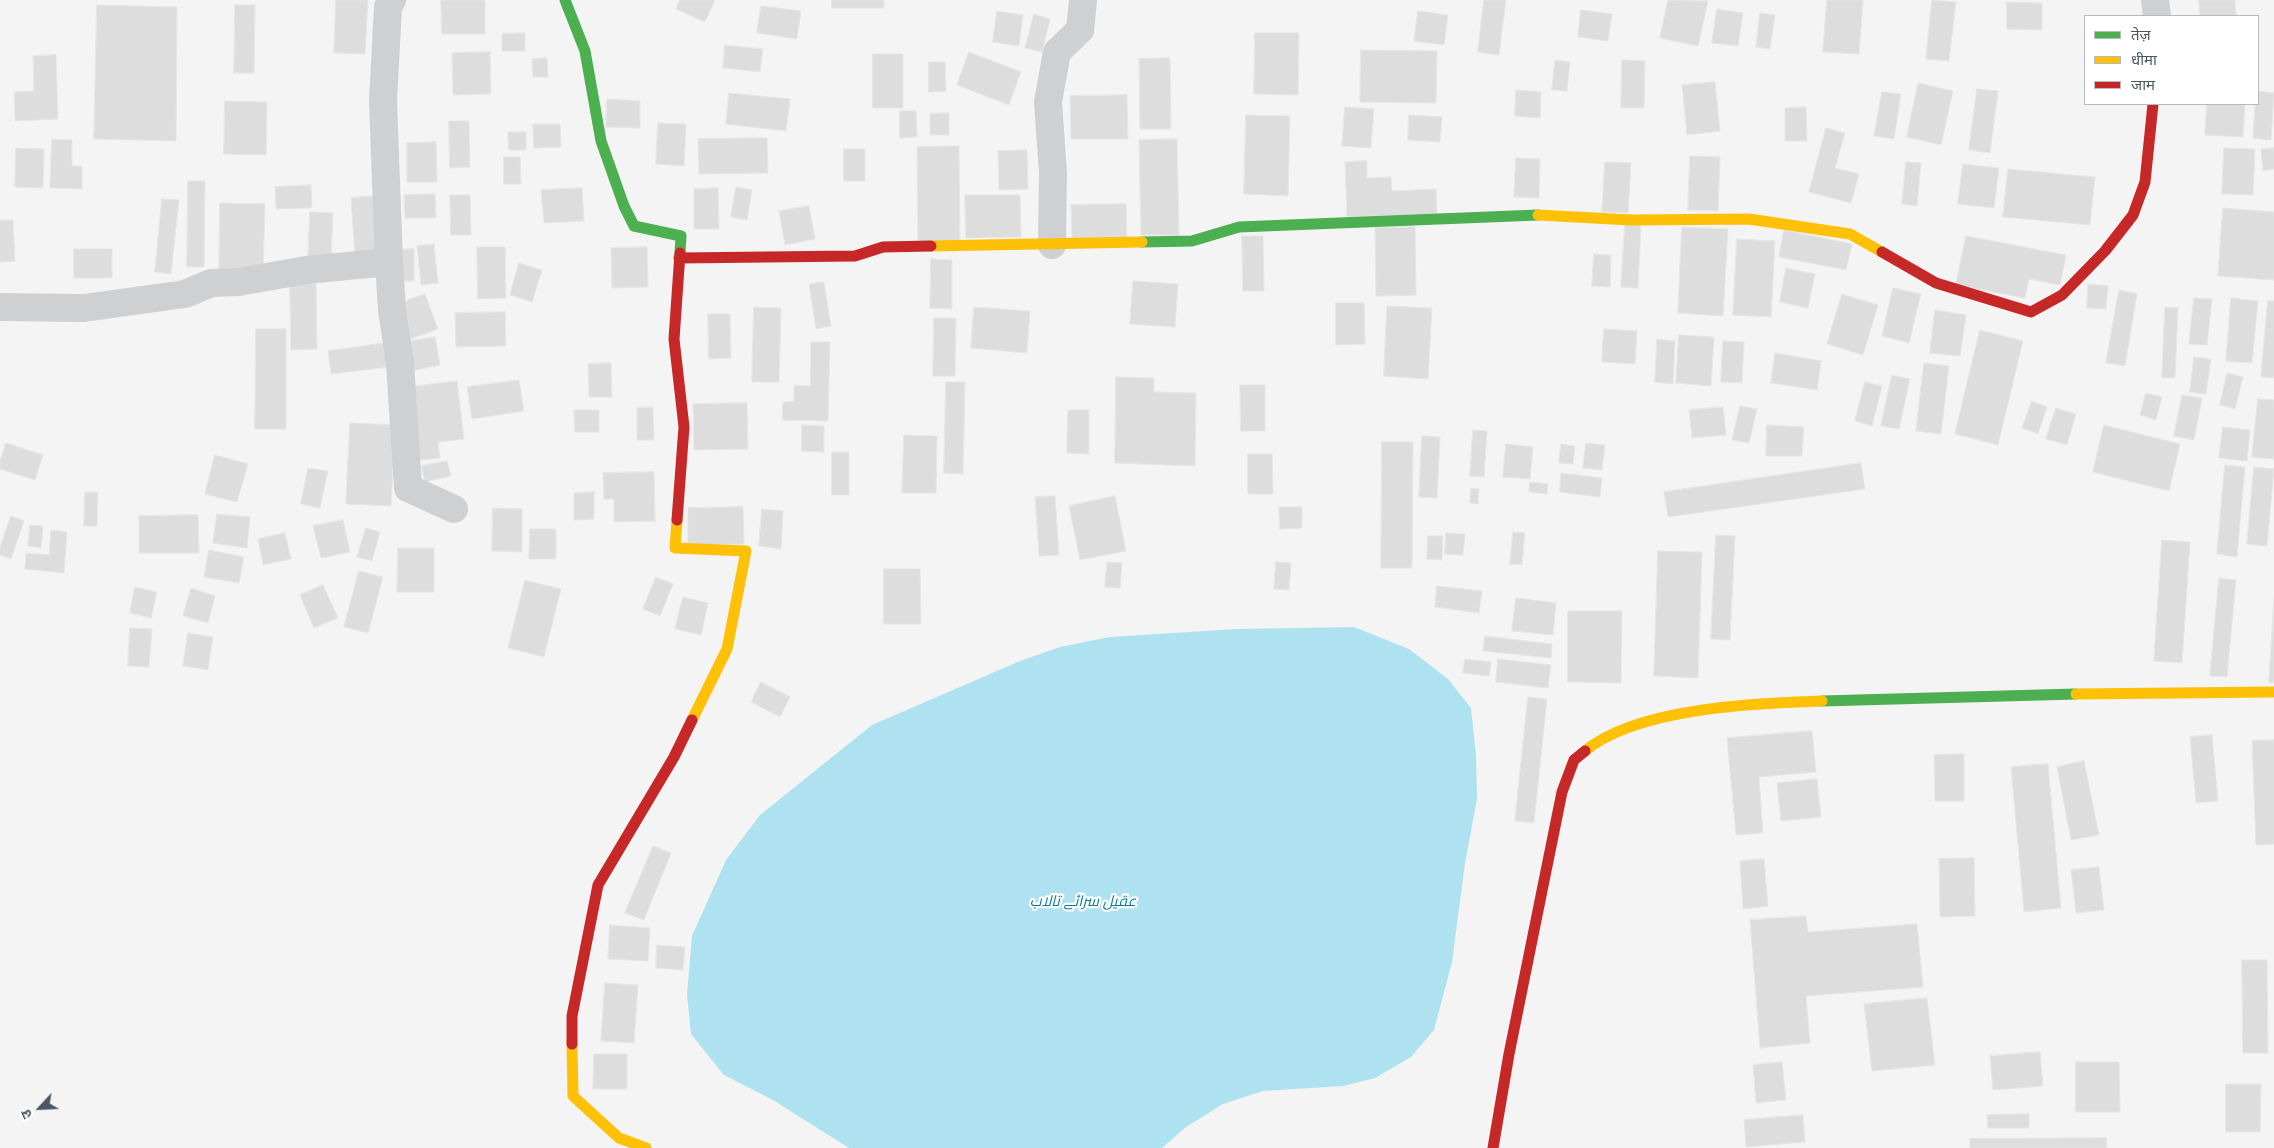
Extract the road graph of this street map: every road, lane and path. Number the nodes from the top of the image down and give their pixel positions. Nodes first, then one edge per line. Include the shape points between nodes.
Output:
1 (392, 0) edge
2 (564, 0) edge
3 (1083, 0) edge
4 (2155, 0) edge
5 (2157, 15) edge
6 (2153, 105) edge
7 (1052, 245) junction
8 (679, 258) junction
9 (389, 262) junction
10 (0, 307) edge
11 (454, 509) dead end
12 (2274, 692) edge
13 (646, 1148) edge
14 (1493, 1148) edge

1 - 9 street via 388,7 383,101
2 - 8 street via 585,51 601,141 624,206 634,226 681,236
3 - 7 street via 1080,30 1057,52 1048,102 1053,173
4 - 5 street
6 - 7 street via 2145,182 2133,215 2105,251 2062,295 2031,312 1936,282 1850,234 1749,219 1631,220 1536,215 1312,223 1239,227 1192,241
7 - 8 street via 883,247 855,256
8 - 13 street via 674,338 684,427 675,548 746,551 727,649 674,757 598,886 572,1016 573,1096 619,1138
9 - 10 street via 211,283 185,294 84,308
9 - 11 street via 408,488
12 - 14 street via 2126,692 1757,703 1653,719 1599,739 1574,760 1562,792

